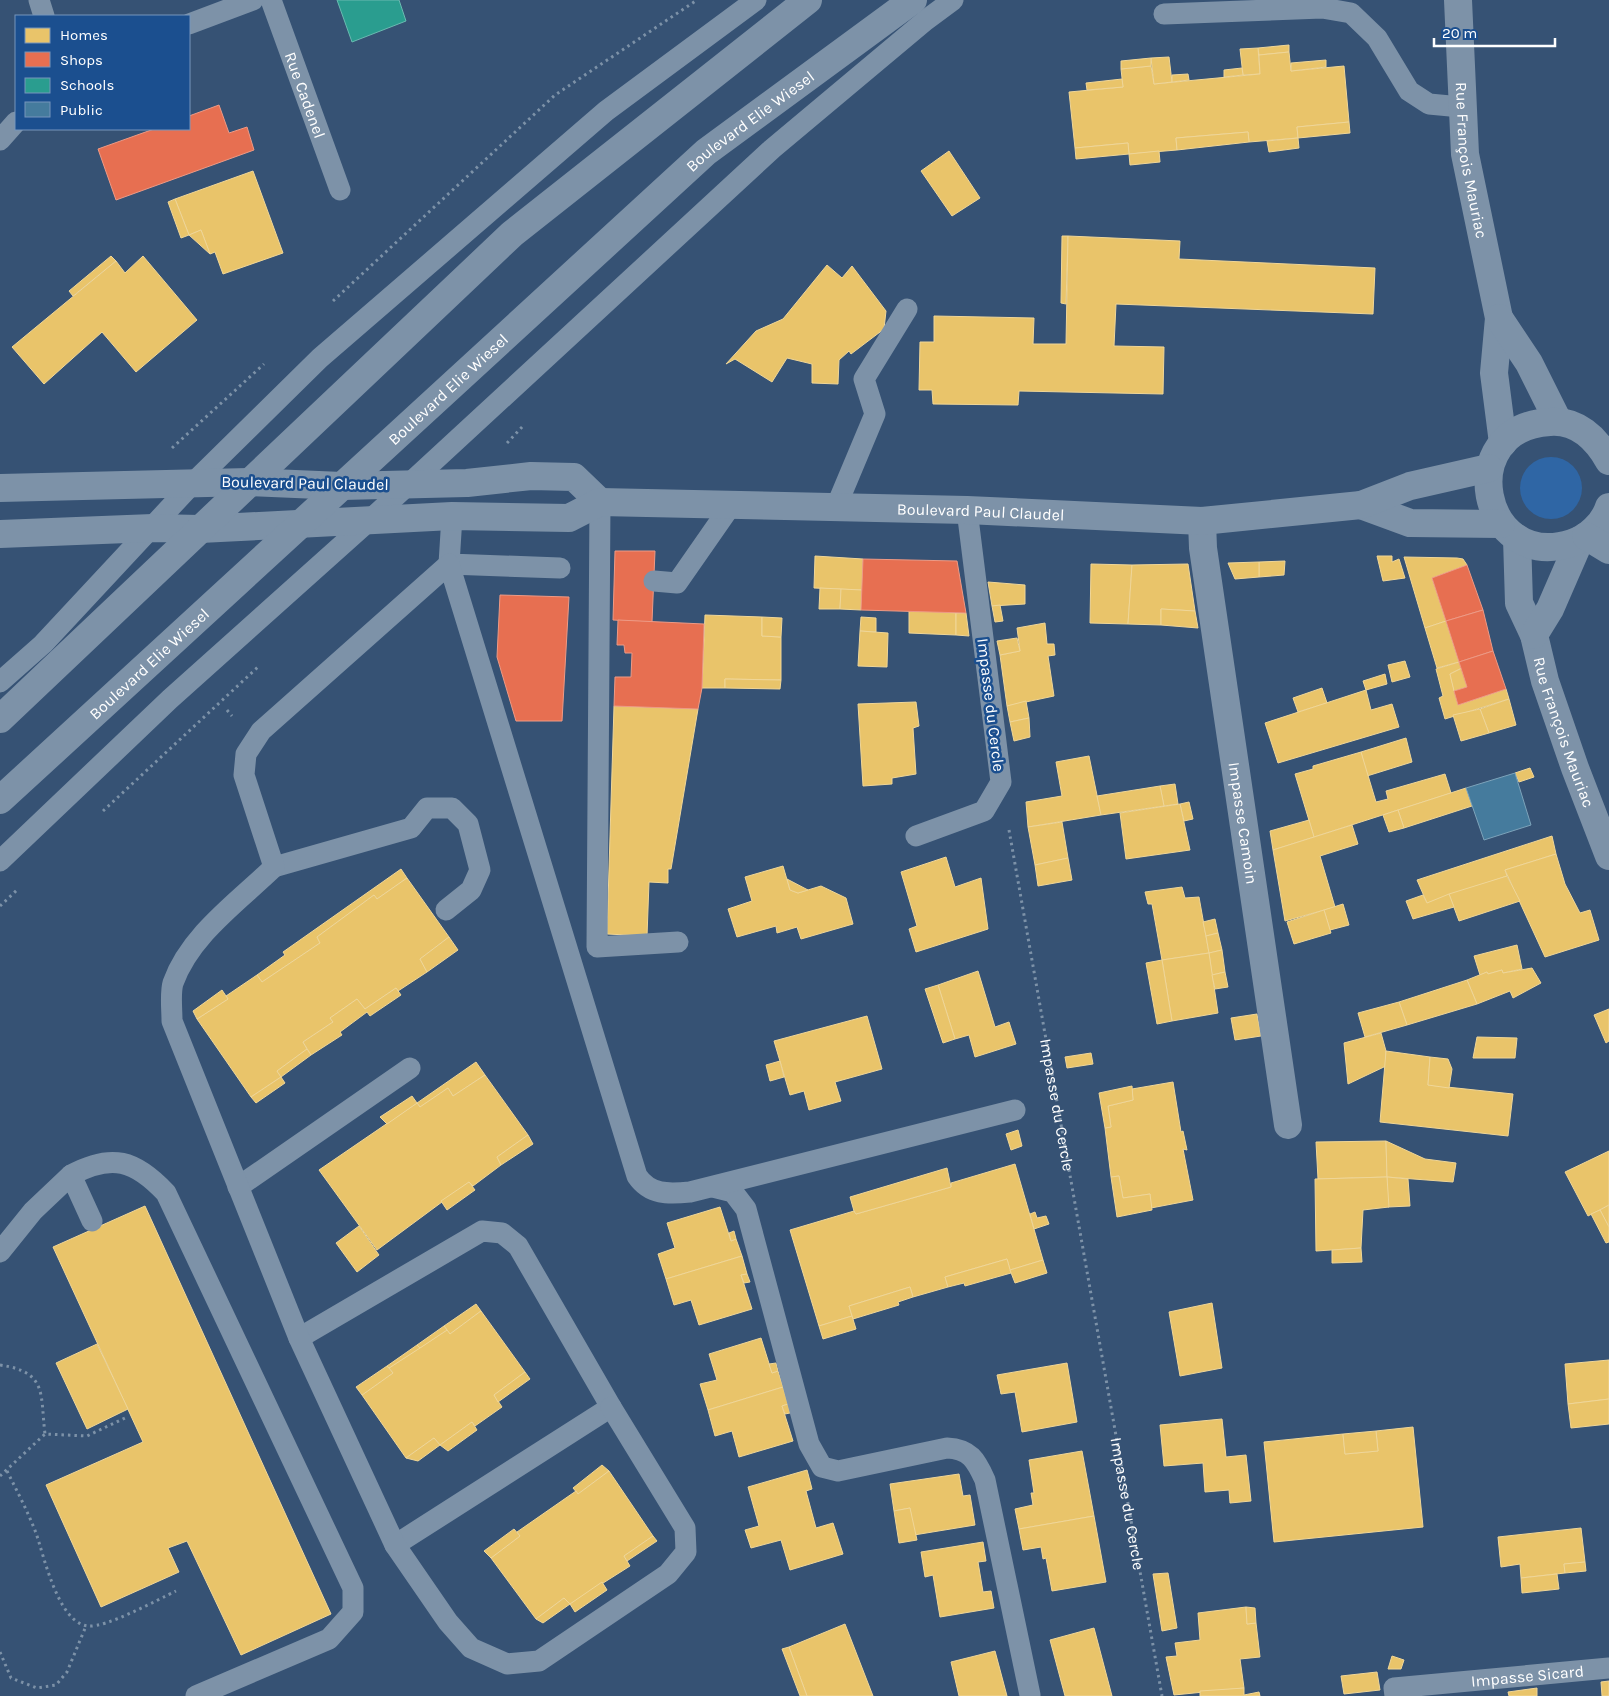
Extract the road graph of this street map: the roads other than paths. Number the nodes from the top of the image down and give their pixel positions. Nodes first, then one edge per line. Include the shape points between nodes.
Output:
1 (39, 0) edge
2 (254, 0) edge
3 (271, 0) edge
4 (756, 0) edge
5 (808, 0) edge
6 (913, 0) edge
7 (953, 0) edge
8 (1458, 0) edge
9 (1164, 14) dead end
10 (44, 15) edge
11 (190, 24) edge
12 (1461, 107) junction
13 (15, 123) edge
14 (0, 140) edge
15 (340, 190) dead end
16 (907, 310) dead end
17 (1499, 318) junction
18 (1558, 421) junction
19 (1502, 443) junction
20 (1609, 461) edge
21 (1489, 468) junction
22 (193, 482) junction
23 (249, 482) junction
24 (408, 484) junction
25 (342, 486) junction
26 (0, 488) edge
27 (600, 502) junction
28 (732, 504) junction
29 (1361, 506) junction
30 (836, 507) junction
31 (1609, 507) edge
32 (967, 510) junction
33 (452, 516) junction
34 (371, 519) junction
35 (1202, 521) junction
36 (302, 522) junction
37 (152, 528) junction
38 (200, 529) junction
39 (1509, 531) junction
40 (0, 534) edge
41 (1592, 542) edge
42 (449, 564) junction
43 (560, 568) dead end
44 (654, 582) dead end
45 (1534, 635) junction
46 (0, 682) edge
47 (0, 719) edge
48 (0, 800) edge
49 (916, 836) dead end
50 (1609, 856) edge
51 (0, 861) edge
52 (274, 867) junction
53 (446, 910) dead end
54 (678, 942) dead end
55 (410, 1068) dead end
56 (1015, 1110) dead end
57 (1288, 1125) dead end
58 (71, 1175) junction
59 (713, 1186) junction
60 (238, 1187) junction
61 (92, 1221) dead end
62 (0, 1252) edge
63 (299, 1338) junction
64 (611, 1407) junction
65 (395, 1545) junction
66 (1609, 1668) edge
67 (1030, 1695) edge
68 (196, 1696) edge
69 (1395, 1696) edge

1 - 10 lane
2 - 11 lane
3 - 15 lane, Rue Cadenel
4 - 22 lane via 598,118 320,358
5 - 23 street via 512,234
6 - 25 street, Boulevard Elie Wiesel via 706,152
7 - 24 lane via 772,149
8 - 12 street, Rue François Mauriac
9 - 12 lane via 1322,8 1351,13 1377,38 1409,91 1430,104
12 - 17 street, Rue François Mauriac via 1465,154
13 - 14 lane
16 - 30 lane via 864,379 875,414
17 - 18 street, Rue François Mauriac via 1528,363
17 - 19 street, Rue François Mauriac via 1494,373
18 - 19 street, Rue François Mauriac via 1537,422 1518,430
18 - 20 street, Rue François Mauriac via 1588,434
19 - 21 street, Rue François Mauriac
21 - 29 street, Boulevard Paul Claudel via 1410,486
21 - 39 street, Rue François Mauriac via 1487,488 1491,507
22 - 23 street, Boulevard Paul Claudel
22 - 26 street, Boulevard Paul Claudel
22 - 37 lane
23 - 25 street, Boulevard Paul Claudel
23 - 38 street
24 - 25 street, Boulevard Paul Claudel
24 - 27 street, Boulevard Paul Claudel via 574,477
24 - 34 lane
25 - 36 street, Boulevard Elie Wiesel
27 - 28 street, Boulevard Paul Claudel
27 - 33 street, Boulevard Paul Claudel via 569,518
27 - 54 lane via 607,579 597,947
28 - 30 street, Boulevard Paul Claudel
28 - 44 lane via 677,583
29 - 35 street, Boulevard Paul Claudel
29 - 39 street, Boulevard Paul Claudel via 1410,523 1438,521
30 - 32 street, Boulevard Paul Claudel
31 - 41 street
32 - 35 street, Boulevard Paul Claudel
32 - 49 lane, Impasse du Cercle via 1001,782 984,811
33 - 34 street, Boulevard Paul Claudel
33 - 42 lane
34 - 36 street, Boulevard Paul Claudel
34 - 51 lane via 177,692
35 - 57 street, Impasse Camoin via 1203,548
36 - 38 street, Boulevard Paul Claudel
36 - 48 street, Boulevard Elie Wiesel
37 - 38 street, Boulevard Paul Claudel
37 - 40 street, Boulevard Paul Claudel
37 - 46 lane via 43,644
38 - 47 street
39 - 41 street, Boulevard Paul Claudel via 1538,546 1559,547
39 - 45 street, Rue François Mauriac via 1519,604
41 - 45 street, Rue François Mauriac
42 - 43 lane
42 - 52 lane via 261,731 246,754 244,775
42 - 59 lane via 637,1176 643,1185 668,1194
45 - 50 street, Rue François Mauriac via 1545,681
52 - 53 lane via 411,828 427,808 452,808 468,824 480,870 471,890
52 - 60 lane via 210,928 186,956 173,984 172,1021
55 - 60 lane
56 - 59 lane
58 - 61 lane
58 - 62 lane via 33,1211
58 - 68 lane via 90,1165 108,1162 131,1164 149,1175 166,1193 353,1588 353,1612 329,1639
59 - 67 lane via 733,1192 746,1209 809,1444 822,1467 838,1471 947,1448 960,1449 979,1467 985,1480
60 - 63 lane
63 - 64 lane via 482,1231 502,1233 518,1246
63 - 65 lane
64 - 65 lane
64 - 65 lane via 685,1528 686,1552 668,1574 540,1661 507,1664 472,1648 448,1622
66 - 69 lane, Impasse Sicard via 1394,1688

